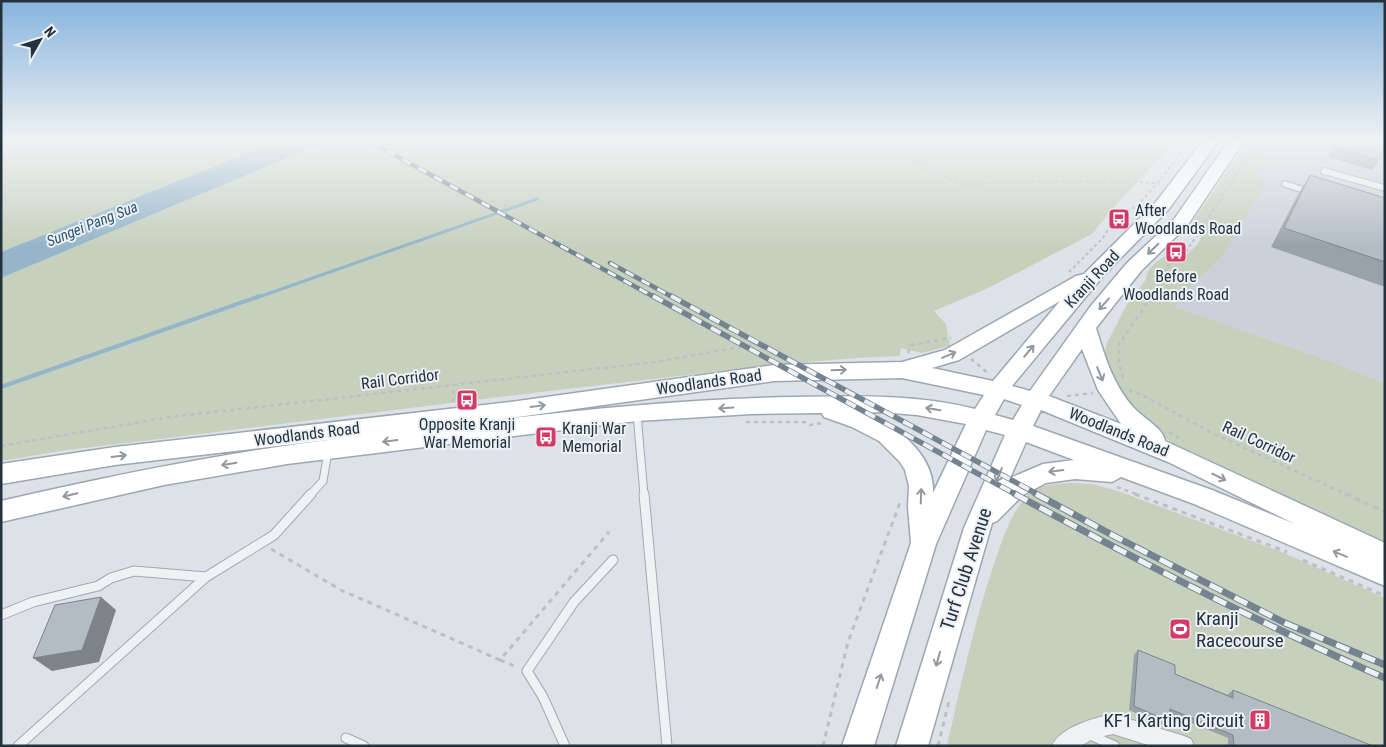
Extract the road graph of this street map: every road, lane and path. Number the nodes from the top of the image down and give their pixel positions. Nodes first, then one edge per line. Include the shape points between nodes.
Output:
1 (945, 177) edge
2 (1162, 177) edge
3 (1184, 177) edge
4 (1212, 177) edge
5 (1234, 177) edge
6 (1345, 177) edge
7 (1148, 182) dead end
8 (1285, 184) dead end
9 (1385, 188) edge
10 (1321, 195) edge
11 (504, 205) dead end
12 (510, 208) dead end
13 (549, 242) dead end
14 (1096, 272) junction
15 (1066, 274) dead end
16 (1086, 327) junction
17 (959, 335) dead end
18 (951, 338) junction
19 (954, 346) dead end
20 (741, 347) junction
21 (789, 361) dead end
22 (904, 364) junction
23 (1124, 381) dead end
24 (454, 384) junction
25 (999, 390) junction
26 (1130, 396) dead end
27 (1036, 399) junction
28 (462, 404) dead end
29 (637, 414) junction
30 (819, 415) junction
31 (980, 420) junction
32 (745, 422) dead end
33 (1166, 429) dead end
34 (1019, 430) junction
35 (1, 446) edge
36 (329, 449) junction
37 (1182, 449) junction
38 (1, 474) edge
39 (1157, 479) junction
40 (1111, 485) dead end
41 (902, 492) dead end
42 (1, 512) edge
43 (1385, 512) edge
44 (977, 528) junction
45 (609, 532) dead end
46 (261, 543) junction
47 (923, 544) junction
48 (1290, 554) dead end
49 (1385, 556) edge
50 (1299, 558) dead end
51 (612, 560) dead end
52 (1385, 574) edge
53 (206, 577) junction
54 (1385, 596) edge
55 (1, 615) edge
56 (500, 660) junction
57 (527, 671) junction
58 (951, 692) dead end
59 (1084, 732) junction
60 (346, 738) dead end
61 (18, 746) edge
62 (364, 746) edge
63 (565, 746) edge
64 (667, 746) edge
65 (823, 746) edge
66 (858, 746) edge
67 (912, 746) edge
68 (938, 746) edge
69 (1062, 746) edge
70 (1115, 746) edge
71 (1184, 746) edge

1 - 7 path via 966,184
2 - 15 path via 1138,205 1110,226 1103,238
3 - 14 main road, Kranji Road via 1162,206
4 -> 16 main road, Kranji Road via 1181,222 1134,267
5 - 23 path via 1184,255 1168,266 1158,288 1119,344 1119,363
6 - 9 lane
8 - 10 lane
11 - 12 path
13 - 20 path
22 -> 14 main road via 952,355
25 -> 14 main road, Kranji Road
16 - 27 main road, Kranji Road
16 -> 37 main road via 1100,376 1114,401 1142,431
17 - 18 path
18 - 19 path
18 - 22 path via 911,344
20 - 21 path, Rail Corridor via 757,344
20 - 24 path, Rail Corridor via 656,362
22 - 25 main road, Woodlands Road
38 -> 22 main road, Woodlands Road via 115,456 518,409 774,373
24 - 28 path via 452,405
24 - 35 path, Rail Corridor via 170,417
25 - 27 main road, Woodlands Road
25 - 31 main road, Kranji Road
26 - 43 path, Rail Corridor via 1126,390
27 - 34 main road, Turf Club Avenue
27 - 37 main road, Woodlands Road
30 -> 29 main road, Woodlands Road via 751,406
29 -> 36 main road, Woodlands Road
29 - 64 lane
31 -> 30 main road, Woodlands Road via 957,413 880,404
30 - 32 path via 810,425 804,422
47 -> 30 main road via 921,484 908,456 896,441 852,416
31 - 34 main road, Woodlands Road
31 - 47 main road
33 - 37 path
34 - 39 main road, Woodlands Road
34 -> 44 main road, Turf Club Avenue
36 -> 42 main road, Woodlands Road via 282,454 109,486
36 - 46 lane via 323,481 274,535
37 -> 49 main road, Woodlands Road
39 -> 44 main road via 1078,469 1044,473 1019,483
52 -> 39 main road, Woodlands Road
40 - 48 path
41 - 65 path via 848,642
44 -> 67 main road, Turf Club Avenue
45 - 56 path
46 - 53 lane
46 - 56 path via 341,590
66 -> 47 main road
50 - 54 path
51 - 57 lane via 574,602
53 - 55 lane via 134,572 111,578 98,586 33,602
53 - 61 lane
56 - 57 path
57 - 63 lane via 543,697
58 - 68 path
59 - 69 street
59 - 70 lane
59 - 71 street via 1113,724
60 - 62 lane

